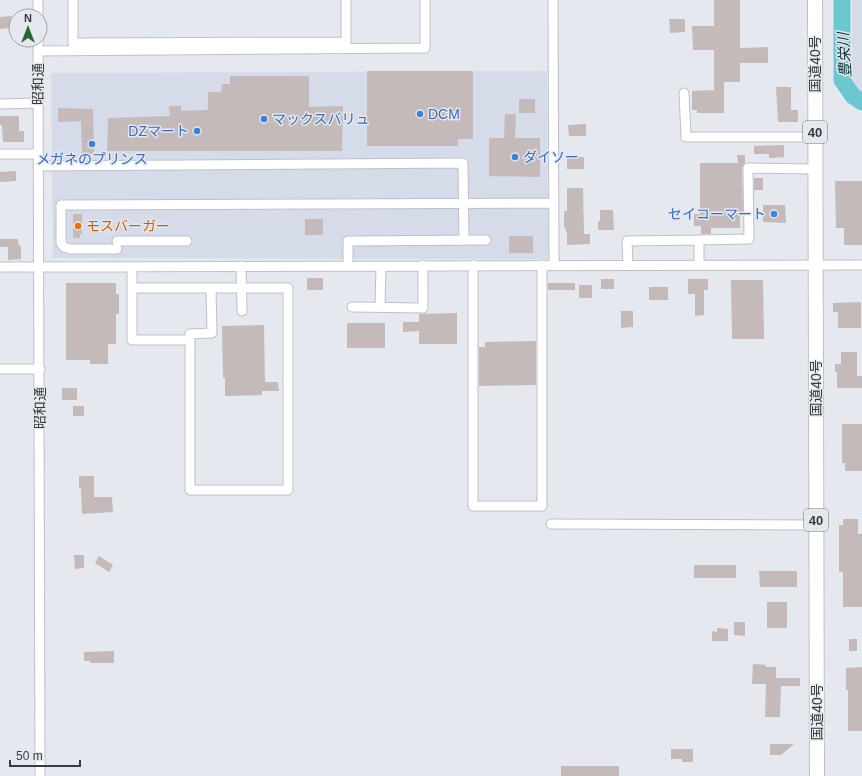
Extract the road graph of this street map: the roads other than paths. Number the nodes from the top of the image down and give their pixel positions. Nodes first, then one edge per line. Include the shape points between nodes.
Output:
1 (73, 0) edge
2 (346, 0) edge
3 (425, 0) edge
4 (553, 0) edge
5 (815, 0) edge
6 (38, 51) joint
7 (684, 93) dead end
8 (38, 103) junction
9 (0, 104) edge
10 (815, 137) junction
11 (0, 154) edge
12 (38, 154) junction
13 (38, 166) junction
14 (815, 169) junction
15 (554, 203) junction
16 (463, 204) junction
17 (464, 240) junction
18 (486, 240) dead end
19 (699, 240) junction
20 (187, 241) dead end
21 (862, 264) edge
22 (473, 265) junction
23 (542, 265) junction
24 (554, 265) junction
25 (628, 265) junction
26 (699, 265) junction
27 (815, 265) junction
28 (241, 266) junction
29 (348, 266) junction
30 (380, 266) junction
31 (423, 266) junction
32 (0, 267) edge
33 (40, 267) junction
34 (132, 267) junction
35 (132, 288) junction
36 (211, 288) junction
37 (242, 288) junction
38 (352, 307) dead end
39 (380, 307) junction
40 (242, 311) dead end
41 (190, 340) junction
42 (0, 369) edge
43 (40, 369) junction
44 (551, 524) dead end
45 (816, 524) junction
46 (40, 776) edge
47 (817, 776) edge

1 - 2 street via 74,43 346,42
3 - 6 street via 425,48
4 - 15 street
5 - 10 highway, 国道40号 / 40
6 - 8 street, 昭和通
7 - 10 street via 686,137
8 - 9 street
8 - 12 street, 昭和通
10 - 14 highway, 国道40号 / 40
11 - 12 street
12 - 13 street, 昭和通
13 - 16 street via 463,162
13 - 33 street, 昭和通
14 - 19 street via 748,168 749,239
14 - 27 highway, 国道40号 / 40
15 - 16 street
15 - 24 street
16 - 17 street
16 - 20 street via 61,205 61,243 70,249
17 - 18 street
17 - 29 street via 348,240
19 - 25 street via 626,241
19 - 26 street
21 - 27 street
22 - 23 street
22 - 23 street via 473,506 542,506
22 - 31 street
23 - 24 street
24 - 25 street
25 - 26 street
26 - 27 street
27 - 45 highway, 国道40号 / 40
28 - 29 street
28 - 34 street
28 - 37 street
29 - 30 street
30 - 31 street
30 - 39 street
31 - 39 street via 423,308
32 - 33 street
33 - 34 street
33 - 43 street, 昭和通
34 - 35 street
35 - 36 street
35 - 41 street via 132,340
36 - 37 street
36 - 41 street via 212,333 190,334
37 - 40 street
37 - 41 street via 288,288 288,490 190,490
38 - 39 street
42 - 43 street
43 - 46 street, 昭和通
44 - 45 street
45 - 47 highway, 国道40号 / 40

